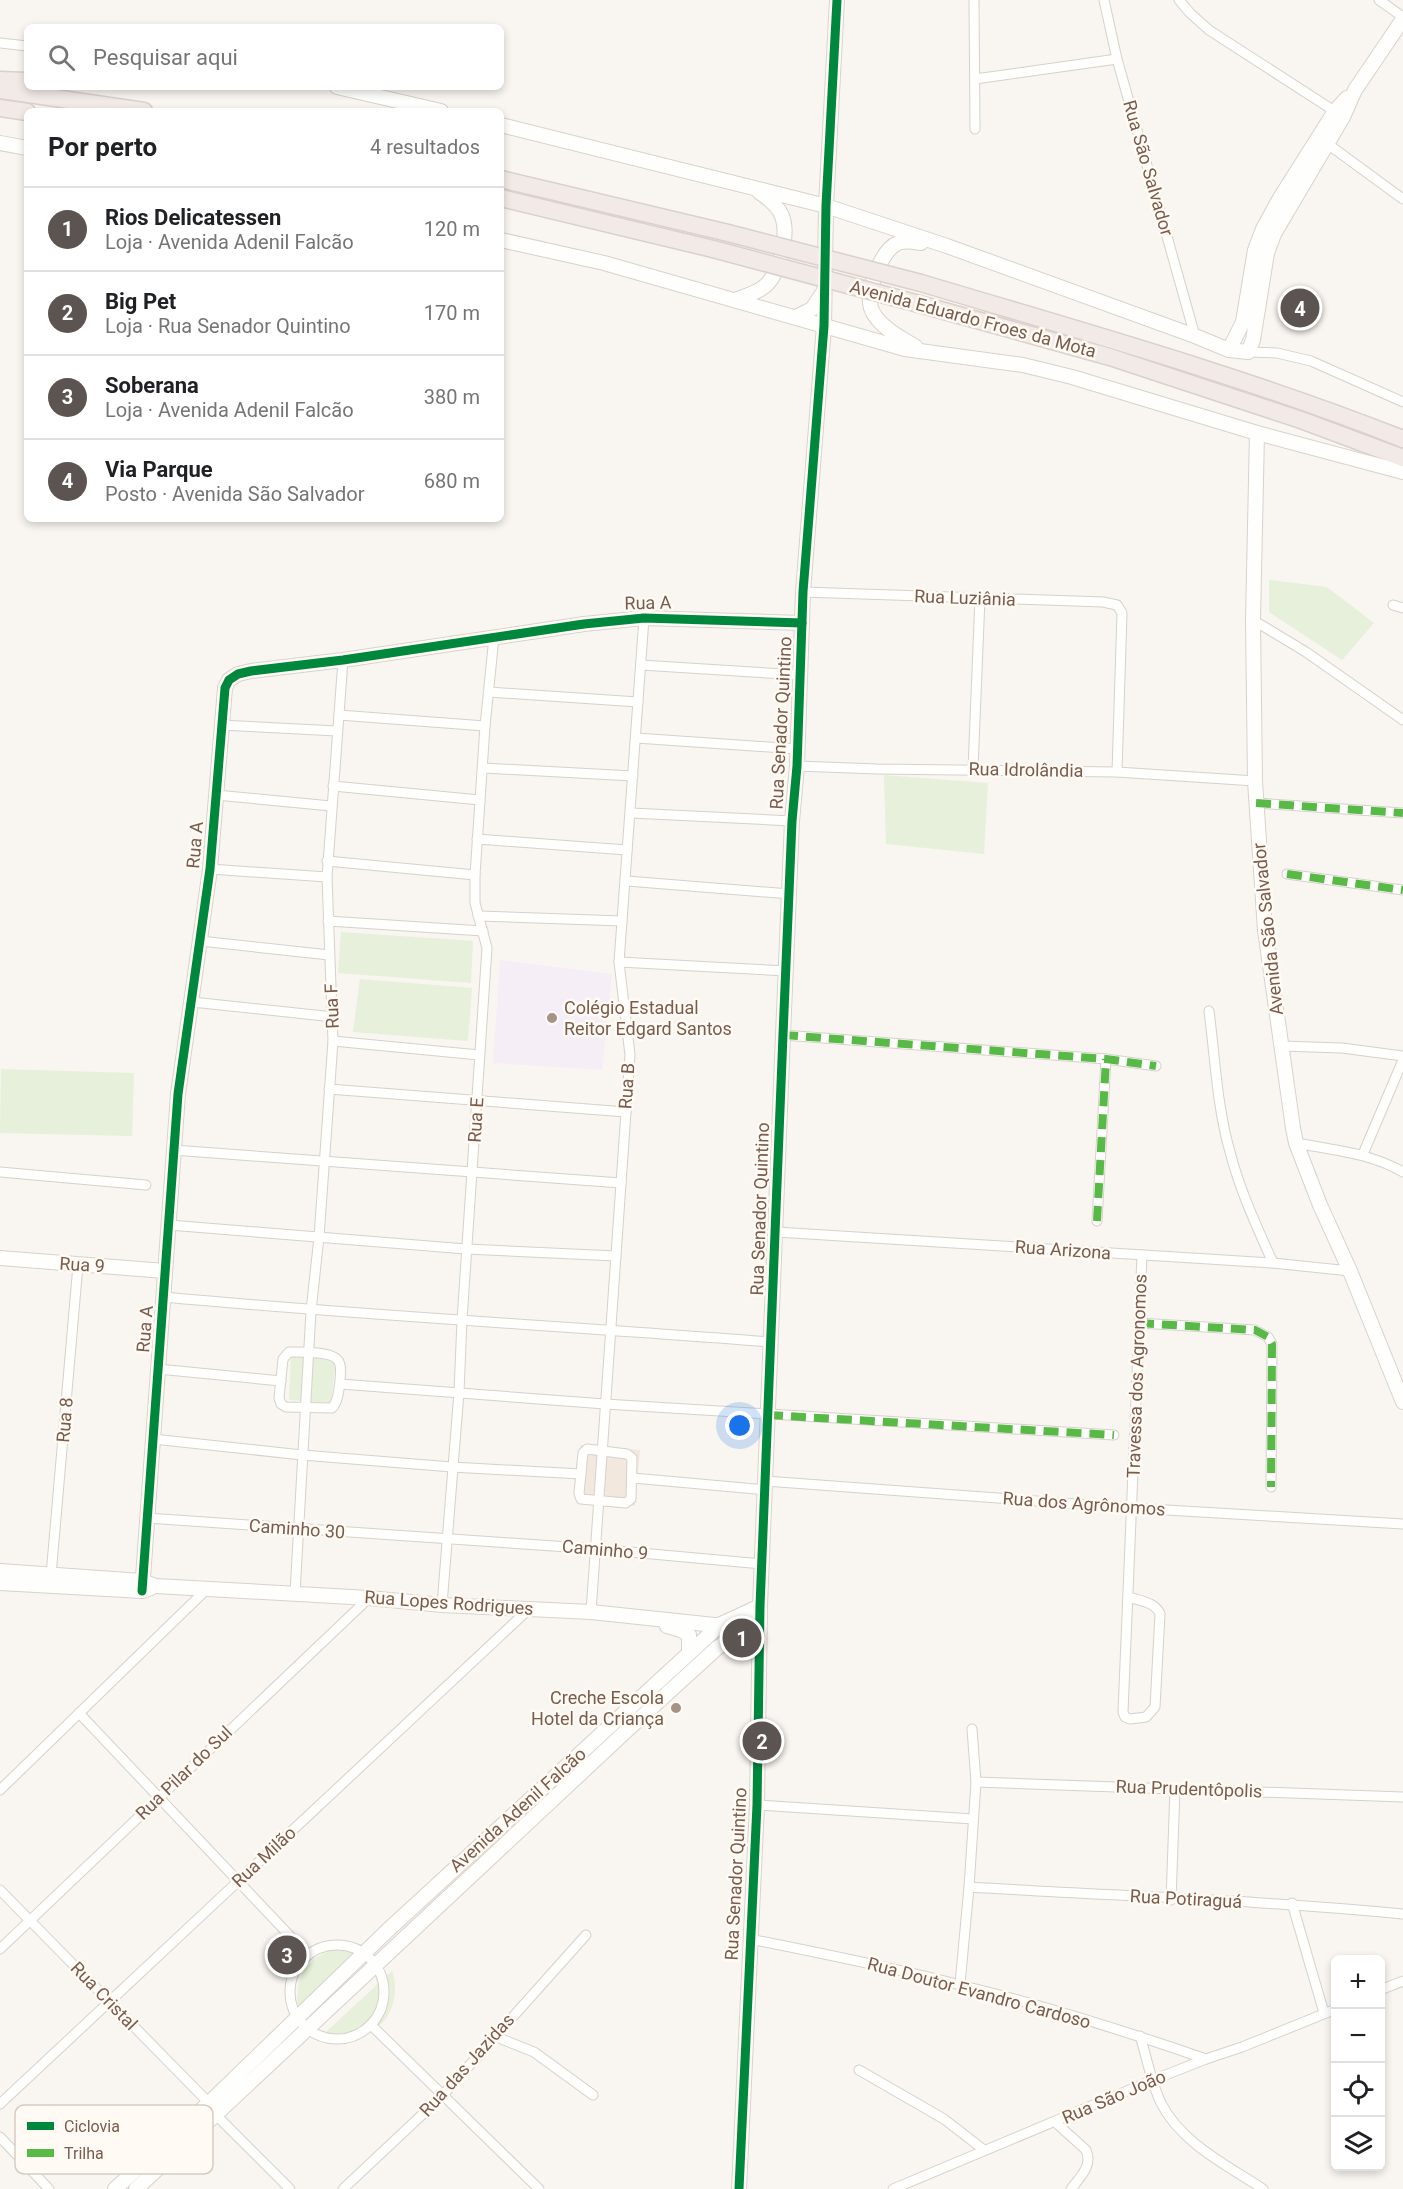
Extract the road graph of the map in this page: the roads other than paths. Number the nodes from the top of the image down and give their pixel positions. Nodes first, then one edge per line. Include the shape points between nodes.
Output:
1 (837, 0) edge
2 (974, 0) edge
3 (1104, 0) edge
4 (1179, 0) edge
5 (1379, 0) edge
6 (1403, 18) edge
7 (0, 43) edge
8 (24, 46) edge
9 (1117, 59) junction
10 (975, 79) junction
11 (0, 80) edge
12 (24, 81) edge
13 (0, 90) edge
14 (350, 90) edge
15 (0, 108) edge
16 (123, 108) edge
17 (428, 108) edge
18 (24, 112) edge
19 (1339, 114) junction
20 (504, 126) edge
21 (975, 129) dead end
22 (1323, 140) junction
23 (0, 143) edge
24 (24, 147) edge
25 (504, 180) edge
26 (827, 186) junction
27 (754, 188) junction
28 (504, 199) edge
29 (1403, 199) edge
30 (806, 201) junction
31 (1285, 201) junction
32 (826, 206) junction
33 (854, 215) junction
34 (826, 231) junction
35 (504, 241) edge
36 (947, 246) junction
37 (824, 291) junction
38 (735, 300) junction
39 (796, 317) junction
40 (824, 326) junction
41 (1195, 336) junction
42 (1229, 350) junction
43 (922, 351) junction
44 (1248, 352) junction
45 (1403, 402) edge
46 (1257, 433) junction
47 (1403, 438) edge
48 (1403, 458) edge
49 (1403, 472) edge
50 (803, 592) junction
51 (980, 598) junction
52 (644, 618) junction
53 (1253, 620) junction
54 (802, 623) junction
55 (494, 637) junction
56 (343, 660) junction
57 (641, 665) junction
58 (799, 675) junction
59 (489, 692) junction
60 (638, 702) junction
61 (339, 715) junction
62 (1403, 720) edge
63 (220, 725) junction
64 (485, 726) junction
65 (337, 731) junction
66 (636, 738) junction
67 (797, 749) junction
68 (797, 765) junction
69 (483, 768) junction
70 (973, 769) junction
71 (1117, 772) junction
72 (633, 776) junction
73 (1255, 781) junction
74 (333, 786) junction
75 (216, 795) junction
76 (480, 800) junction
77 (1256, 803) junction
78 (331, 806) junction
79 (631, 813) junction
80 (1403, 813) edge
81 (792, 821) junction
82 (477, 839) junction
83 (627, 850) junction
84 (327, 861) junction
85 (210, 869) junction
86 (1287, 874) dead end
87 (476, 875) junction
88 (327, 877) junction
89 (627, 881) junction
90 (1403, 890) edge
91 (790, 894) junction
92 (478, 916) junction
93 (328, 921) junction
94 (622, 921) junction
95 (483, 931) junction
96 (200, 941) junction
97 (329, 955) junction
98 (619, 962) junction
99 (787, 971) junction
100 (192, 1002) junction
101 (1209, 1011) dead end
102 (334, 1017) junction
103 (783, 1035) junction
104 (333, 1041) junction
105 (1281, 1046) junction
106 (478, 1055) junction
107 (1403, 1056) edge
108 (1106, 1059) junction
109 (1403, 1060) edge
110 (1156, 1066) dead end
111 (329, 1089) junction
112 (478, 1102) junction
113 (626, 1113) junction
114 (1296, 1143) junction
115 (173, 1150) junction
116 (1363, 1154) junction
117 (325, 1161) junction
118 (0, 1172) edge
119 (1403, 1172) edge
120 (472, 1173) junction
121 (621, 1183) junction
122 (146, 1185) dead end
123 (1097, 1221) dead end
124 (169, 1225) junction
125 (776, 1232) junction
126 (319, 1237) junction
127 (466, 1249) junction
128 (1142, 1255) junction
129 (616, 1256) junction
130 (0, 1258) edge
131 (1273, 1263) junction
132 (78, 1265) junction
133 (165, 1270) junction
134 (1350, 1270) junction
135 (164, 1298) junction
136 (311, 1311) junction
137 (462, 1320) junction
138 (1139, 1323) junction
139 (612, 1329) junction
140 (771, 1342) junction
141 (309, 1353) junction
142 (158, 1369) junction
143 (281, 1381) junction
144 (340, 1384) junction
145 (459, 1392) junction
146 (1402, 1394) edge
147 (605, 1404) junction
148 (307, 1408) junction
149 (768, 1415) junction
150 (1114, 1435) dead end
151 (153, 1439) junction
152 (602, 1449) junction
153 (302, 1455) junction
154 (452, 1467) junction
155 (581, 1474) junction
156 (636, 1479) junction
157 (766, 1486) junction
158 (1271, 1487) dead end
159 (599, 1503) junction
160 (1132, 1508) junction
161 (147, 1518) junction
162 (1403, 1524) edge
163 (297, 1530) junction
164 (447, 1539) junction
165 (597, 1549) junction
166 (762, 1564) junction
167 (0, 1571) edge
168 (51, 1575) junction
169 (0, 1583) edge
170 (146, 1586) junction
171 (208, 1588) junction
172 (295, 1593) junction
173 (1129, 1597) junction
174 (369, 1598) junction
175 (442, 1605) junction
176 (760, 1606) junction
177 (528, 1610) junction
178 (591, 1612) junction
179 (624, 1616) junction
180 (760, 1620) junction
181 (721, 1624) junction
182 (740, 1632) junction
183 (689, 1653) junction
184 (79, 1713) junction
185 (614, 1722) junction
186 (972, 1729) dead end
187 (624, 1733) junction
188 (976, 1782) junction
189 (1175, 1788) junction
190 (0, 1790) edge
191 (159, 1797) junction
192 (1403, 1797) edge
193 (757, 1805) junction
194 (974, 1819) junction
195 (445, 1876) junction
196 (238, 1881) junction
197 (969, 1887) junction
198 (457, 1888) junction
199 (0, 1890) edge
200 (1171, 1899) junction
201 (1292, 1904) junction
202 (1403, 1914) edge
203 (31, 1920) junction
204 (586, 1935) dead end
205 (750, 1939) junction
206 (0, 1949) edge
207 (363, 1953) junction
208 (308, 1955) junction
209 (376, 1966) junction
210 (1403, 1981) edge
211 (960, 1984) junction
212 (1385, 1988) edge
213 (108, 2002) junction
214 (1331, 2010) edge
215 (1324, 2013) junction
216 (298, 2017) junction
217 (371, 2025) junction
218 (308, 2029) junction
219 (494, 2036) junction
220 (1140, 2036) junction
221 (1206, 2059) junction
222 (859, 2070) dead end
223 (1153, 2080) junction
224 (593, 2095) dead end
225 (442, 2096) junction
226 (209, 2103) joint
227 (0, 2104) edge
228 (216, 2115) junction
229 (213, 2118) edge
230 (1055, 2122) junction
231 (0, 2138) edge
232 (984, 2150) junction
233 (15, 2154) edge
234 (35, 2174) edge
235 (131, 2174) edge
236 (152, 2174) edge
237 (918, 2179) junction
238 (534, 2187) edge
239 (49, 2189) edge
240 (115, 2189) edge
241 (136, 2189) edge
242 (290, 2189) edge
243 (343, 2189) edge
244 (739, 2189) edge
245 (893, 2189) edge
246 (924, 2189) edge
247 (1071, 2189) edge
248 (1263, 2189) edge

1 - 26 street, Rua Senador Quintino
2 - 10 street
3 - 9 street, Rua São Salvador
4 - 19 street via 1209,30
5 - 6 street
6 - 19 street
7 - 8 street
9 - 10 street
9 - 41 street, Rua São Salvador
10 - 21 street
11 - 12 highway
13 - 16 highway
14 - 17 street
15 - 18 highway
19 - 22 street
20 - 27 street
22 - 29 street
22 - 31 street
23 - 24 street
25 - 47 highway, Avenida Eduardo Froes da Mota, bridge via 921,283 1154,353
26 - 30 street via 818,199
26 - 32 street, Rua Senador Quintino
27 - 30 street
27 - 38 street via 781,214 785,232 771,280 762,289
28 - 48 highway, Avenida Eduardo Froes da Mota, bridge via 713,249 1110,357 1302,420
30 - 32 street
31 - 42 street via 1258,241 1243,322
31 - 44 street via 1267,253
32 - 33 street
32 - 34 street, Rua Senador Quintino
33 - 34 street via 838,218
33 - 36 street
34 - 37 street, Rua Senador Quintino
35 - 38 street via 604,263
36 - 41 street
36 - 43 street via 898,243 878,265 874,279 871,309 896,334
37 - 39 street via 812,309
37 - 40 street, Rua Senador Quintino
38 - 39 street
39 - 40 street
40 - 43 street
40 - 50 street, Rua Senador Quintino
41 - 42 street
42 - 44 street
43 - 46 street via 1023,365
44 - 45 street via 1277,353 1311,361
46 - 49 street
46 - 53 street, Avenida São Salvador
50 - 51 street, Rua Luziânia
50 - 54 street, Rua Senador Quintino
51 - 70 street
51 - 71 street, Rua Luziânia via 1117,605 1122,613
52 - 54 street, Rua A
52 - 55 street, Rua A
52 - 57 street, Rua B
53 - 62 street
53 - 73 street, Avenida São Salvador
54 - 58 street, Rua Senador Quintino
55 - 56 street, Rua A
55 - 59 street, Rua E
56 - 61 street, Rua F
56 - 63 street, Rua A via 238,674 225,688
57 - 58 street
57 - 60 street, Rua B
58 - 67 street, Rua Senador Quintino
59 - 60 street
59 - 64 street, Rua E
60 - 66 street, Rua B
61 - 64 street
61 - 65 street, Rua F
63 - 65 street
63 - 75 street, Rua A
64 - 69 street, Rua E
65 - 74 street, Rua F
66 - 67 street
66 - 72 street, Rua B
67 - 68 street, Rua Senador Quintino
68 - 70 street, Rua Idrolândia
68 - 81 street, Rua Senador Quintino
69 - 72 street
69 - 76 street, Rua E
70 - 71 street, Rua Idrolândia
71 - 73 street, Rua Idrolândia
72 - 79 street, Rua B
73 - 77 street, Avenida São Salvador
74 - 76 street
74 - 78 street, Rua F
75 - 78 street
75 - 85 street, Rua A
76 - 82 street, Rua E
77 - 80 street
77 - 105 street, Avenida São Salvador via 1265,930
78 - 84 street, Rua F
79 - 81 street
79 - 83 street, Rua B
81 - 91 street, Rua Senador Quintino
82 - 83 street
82 - 87 street, Rua E
83 - 89 street, Rua B
84 - 87 street
84 - 88 street, Rua F
85 - 88 street
85 - 96 street, Rua A
86 - 90 street
87 - 92 street, Rua E
88 - 93 street, Rua F
89 - 91 street
89 - 94 street, Rua B
91 - 99 street, Rua Senador Quintino
92 - 94 street
92 - 95 street, Rua E
93 - 95 street
93 - 97 street, Rua F
94 - 98 street, Rua B
95 - 106 street, Rua E via 487,948
96 - 97 street
96 - 100 street, Rua A
97 - 102 street, Rua F
98 - 99 street
98 - 113 street, Rua B via 630,1055
99 - 103 street, Rua Senador Quintino
100 - 102 street
100 - 115 street, Rua A
101 - 131 street via 1229,1151
102 - 104 street, Rua F
103 - 108 street
103 - 125 street, Rua Senador Quintino
104 - 106 street
104 - 111 street, Rua F
105 - 107 street
105 - 114 street, Avenida São Salvador
106 - 112 street, Rua E
108 - 110 street
108 - 123 street
109 - 116 street
111 - 112 street
111 - 117 street, Rua F
112 - 113 street
112 - 120 street, Rua E
113 - 121 street, Rua B
114 - 116 street
114 - 134 street, Avenida São Salvador
115 - 117 street
115 - 124 street, Rua A
116 - 119 street
117 - 120 street
117 - 126 street, Rua F
118 - 122 street
120 - 121 street
120 - 127 street, Rua E
121 - 129 street, Rua B
124 - 126 street
124 - 133 street, Rua A
125 - 128 street, Rua Arizona
125 - 140 street, Rua Senador Quintino
126 - 127 street
126 - 136 street, Rua F
127 - 129 street
127 - 137 street, Rua E
128 - 131 street, Rua Arizona
128 - 138 street, Travessa dos Agronomos
129 - 139 street, Rua B
130 - 132 street, Rua 9
131 - 134 street, Rua Arizona
132 - 133 street, Rua 9
132 - 168 street, Rua 8
133 - 135 street, Rua A
134 - 146 street, Avenida São Salvador
135 - 136 street
135 - 142 street, Rua A
136 - 137 street
136 - 141 street, Rua F
137 - 139 street
137 - 145 street, Rua E
138 - 158 street via 1256,1330 1268,1337 1272,1344
138 - 160 street, Travessa dos Agronomos
139 - 140 street
139 - 147 street, Rua B
140 - 149 street, Rua Senador Quintino
141 - 143 street via 287,1353
141 - 144 street via 337,1358
141 - 148 street, Rua F
142 - 143 street
142 - 151 street, Rua A
143 - 148 street via 281,1404
144 - 145 street
144 - 148 street via 332,1408
145 - 147 street
145 - 154 street, Rua E
147 - 149 street
147 - 152 street, Rua B
148 - 153 street
149 - 150 street
149 - 157 street, Rua Senador Quintino
151 - 153 street
151 - 161 street, Rua A
152 - 155 street via 584,1450
152 - 156 street via 630,1456
152 - 159 street, Rua B
153 - 154 street
153 - 163 street
154 - 155 street
154 - 164 street, Rua E
155 - 159 street via 581,1498
156 - 157 street, Rua dos Agrônomos
156 - 159 street via 626,1503
157 - 160 street, Rua dos Agrônomos
157 - 166 street, Rua Senador Quintino
159 - 165 street
160 - 162 street, Rua dos Agrônomos
160 - 173 street, Travessa dos Agronomos
161 - 163 street, Caminho 30
161 - 170 street, Rua A
163 - 164 street, Caminho 30
163 - 172 street
164 - 165 street, Caminho 9
164 - 175 street, Rua E
165 - 166 street, Caminho 9
165 - 178 street
166 - 176 street, Rua Senador Quintino
167 - 168 street, Rua Lopes Rodrigues
168 - 170 street, Rua Lopes Rodrigues
169 - 170 street, Rua Lopes Rodrigues
170 - 171 street, Rua Lopes Rodrigues
171 - 172 street, Rua Lopes Rodrigues
171 - 184 street
172 - 174 street, Rua Lopes Rodrigues
173 - 173 street, Travessa dos Agronomos via 1155,1607 1160,1614 1154,1711 1146,1717 1130,1719 1123,1712
174 - 175 street, Rua Lopes Rodrigues
174 - 191 street, Rua Pilar do Sul
175 - 177 street, Rua Lopes Rodrigues
176 - 180 street, Rua Senador Quintino
176 - 181 street, Avenida Adenil Falcão
177 - 178 street, Rua Lopes Rodrigues
177 - 196 street, Rua Milão
178 - 179 street, Rua Lopes Rodrigues
179 - 181 street, Rua Lopes Rodrigues
179 - 183 street via 686,1632
180 - 182 street, Avenida Adenil Falcão
180 - 193 street, Rua Senador Quintino
181 - 182 street, Rua Lopes Rodrigues
181 - 183 street, Avenida Adenil Falcão
182 - 187 street, Avenida Adenil Falcão via 717,1648
183 - 185 street, Avenida Adenil Falcão
184 - 190 street
184 - 191 street
185 - 187 street
185 - 195 street, Avenida Adenil Falcão
186 - 188 street
187 - 198 street, Avenida Adenil Falcão
188 - 189 street, Rua Prudentôpolis
188 - 194 street
189 - 192 street, Rua Prudentôpolis
189 - 200 street
191 - 196 street
191 - 203 street, Rua Pilar do Sul
193 - 194 street
193 - 205 street, Rua Senador Quintino
194 - 197 street
195 - 198 street
195 - 207 street, Avenida Adenil Falcão
196 - 208 street
196 - 213 street, Rua Milão
197 - 200 street, Rua Potiraguá
197 - 211 street
198 - 209 street, Avenida Adenil Falcão
199 - 203 street, Rua Cristal
200 - 201 street, Rua Potiraguá
201 - 202 street, Rua Potiraguá
201 - 215 street
203 - 206 street, Rua Pilar do Sul
203 - 213 street, Rua Cristal
204 - 219 street, Rua das Jazidas
205 - 211 street, Rua Doutor Evandro Cardoso
205 - 244 street, Rua Senador Quintino
207 - 208 street via 335,1945
207 - 209 street
207 - 216 street, Avenida Adenil Falcão
208 - 216 street via 292,1977 292,2005
209 - 217 street via 383,1980 384,1996
209 - 218 street, Avenida Adenil Falcão
210 - 212 street
211 - 220 street, Rua Doutor Evandro Cardoso
213 - 226 street, Rua Cristal
213 - 227 street, Rua Milão
214 - 215 street, Rua São João
215 - 221 street, Rua São João
216 - 218 street
216 - 226 street, Avenida Adenil Falcão
217 - 218 street via 357,2035 340,2039 323,2037
217 - 225 street
218 - 228 street, Avenida Adenil Falcão
219 - 224 street via 534,2052
219 - 225 street, Rua das Jazidas
220 - 221 street, Rua Doutor Evandro Cardoso
220 - 223 street
221 - 223 street, Rua São João
222 - 232 street via 944,2119
223 - 230 street, Rua São João
223 - 248 street via 1172,2121 1185,2135
225 - 238 street
225 - 243 street, Rua das Jazidas
228 - 229 street, Avenida Adenil Falcão
228 - 242 street
230 - 232 street, Rua São João
230 - 247 street via 1088,2155 1087,2167
231 - 233 street
232 - 237 street, Rua São João
234 - 239 street
235 - 240 street, Avenida Adenil Falcão
236 - 241 street, Avenida Adenil Falcão
237 - 245 street, Rua São João
237 - 246 street

